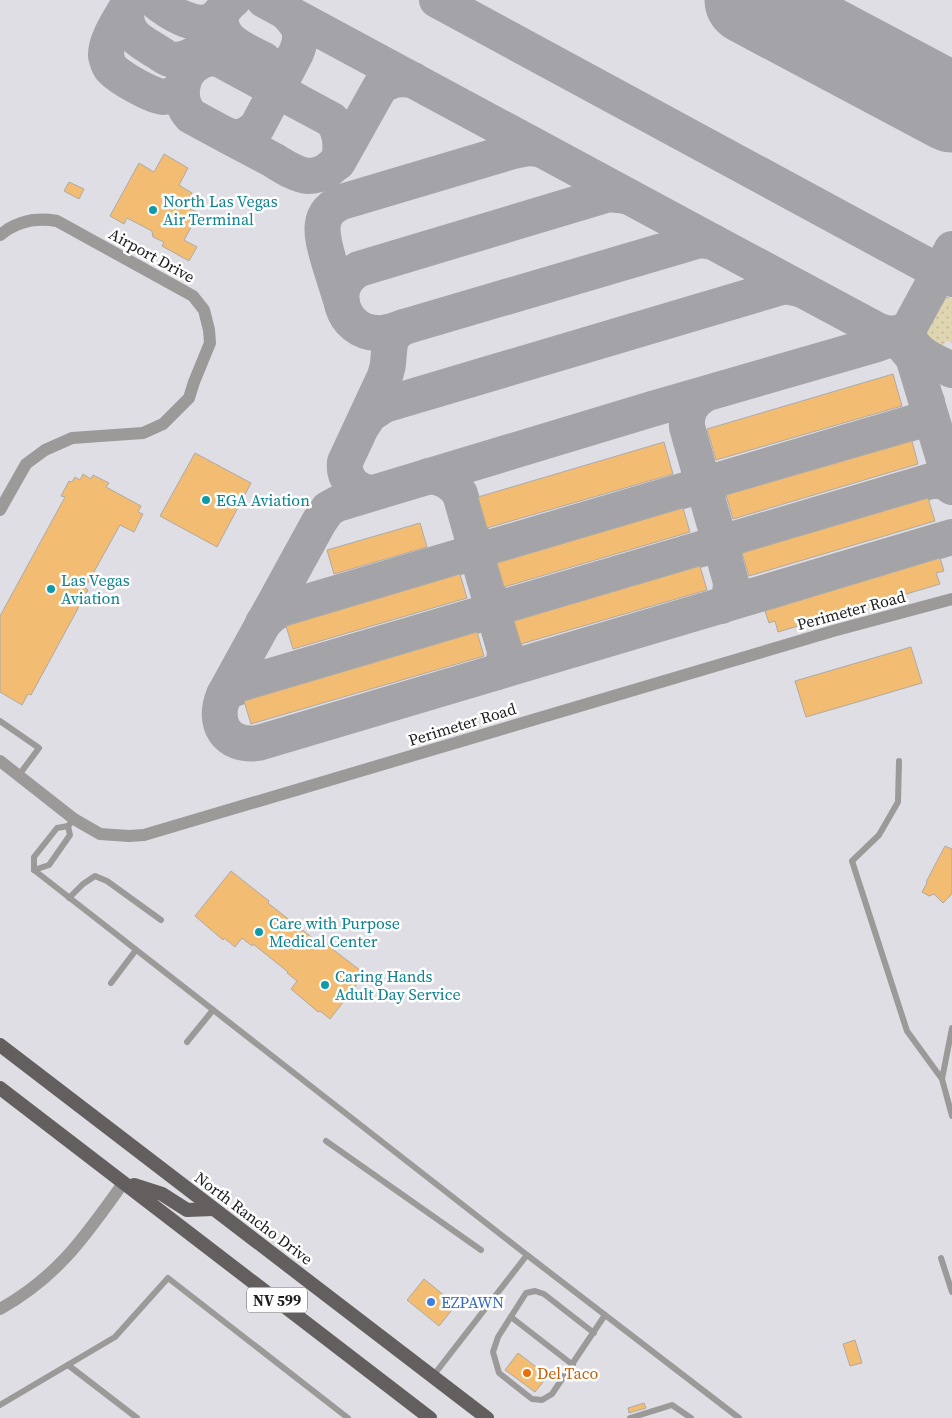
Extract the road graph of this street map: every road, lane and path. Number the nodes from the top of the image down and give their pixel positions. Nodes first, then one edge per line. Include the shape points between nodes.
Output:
1 (0, 235) edge
2 (0, 510) edge
3 (952, 599) edge
4 (0, 721) edge
5 (0, 761) edge
6 (900, 761) dead end
7 (19, 775) junction
8 (71, 822) junction
9 (34, 870) junction
10 (69, 898) junction
11 (161, 920) dead end
12 (136, 950) junction
13 (111, 983) dead end
14 (213, 1010) junction
15 (952, 1028) edge
16 (187, 1042) dead end
17 (0, 1045) edge
18 (942, 1079) junction
19 (0, 1088) edge
20 (952, 1116) edge
21 (326, 1141) dead end
22 (124, 1182) junction
23 (213, 1209) junction
24 (481, 1250) dead end
25 (527, 1255) junction
26 (941, 1258) dead end
27 (952, 1292) edge
28 (0, 1309) edge
29 (606, 1316) junction
30 (511, 1317) junction
31 (594, 1333) junction
32 (68, 1365) junction
33 (573, 1365) junction
34 (432, 1377) junction
35 (0, 1405) edge
36 (137, 1418) edge
37 (348, 1418) edge
38 (430, 1418) edge
39 (487, 1418) edge
40 (630, 1418) edge
41 (691, 1418) edge
42 (739, 1418) edge

1 - 2 street, Airport Drive via 9,227 32,219 57,221 193,296 204,310 210,343 189,398 163,424 143,432 72,438 45,450 26,464
3 - 8 street, Perimeter Road via 833,630 144,835 100,834
4 - 7 lane via 38,748
5 - 7 street, Perimeter Road
6 - 18 lane via 898,802 879,835 852,861 907,1031
7 - 8 street, Perimeter Road
8 - 9 lane via 57,828 34,857
8 - 9 lane via 70,835 49,865
9 - 10 lane
10 - 11 lane via 96,876 108,881
10 - 12 lane
12 - 13 lane
12 - 14 lane
14 - 16 lane
14 - 25 lane
15 - 18 lane
17 - 23 main road, North Rancho Drive / NV 599
18 - 20 lane
19 - 22 main road, NV 599
21 - 24 lane
22 - 23 main road via 162,1194 187,1210
22 - 28 street via 61,1264 38,1285
22 - 38 main road, NV 599
23 - 34 main road, North Rancho Drive / NV 599
25 - 29 lane
25 - 34 lane
26 - 27 lane
29 - 31 lane
29 - 42 lane
30 - 31 lane via 526,1293 535,1291 544,1294
30 - 33 lane
30 - 33 lane via 498,1337 494,1360 499,1373 532,1399 542,1400 552,1394
31 - 33 lane
32 - 35 lane
32 - 36 lane
32 - 37 lane via 116,1337 168,1278
34 - 39 main road, North Rancho Drive / NV 599
40 - 41 lane via 672,1405

